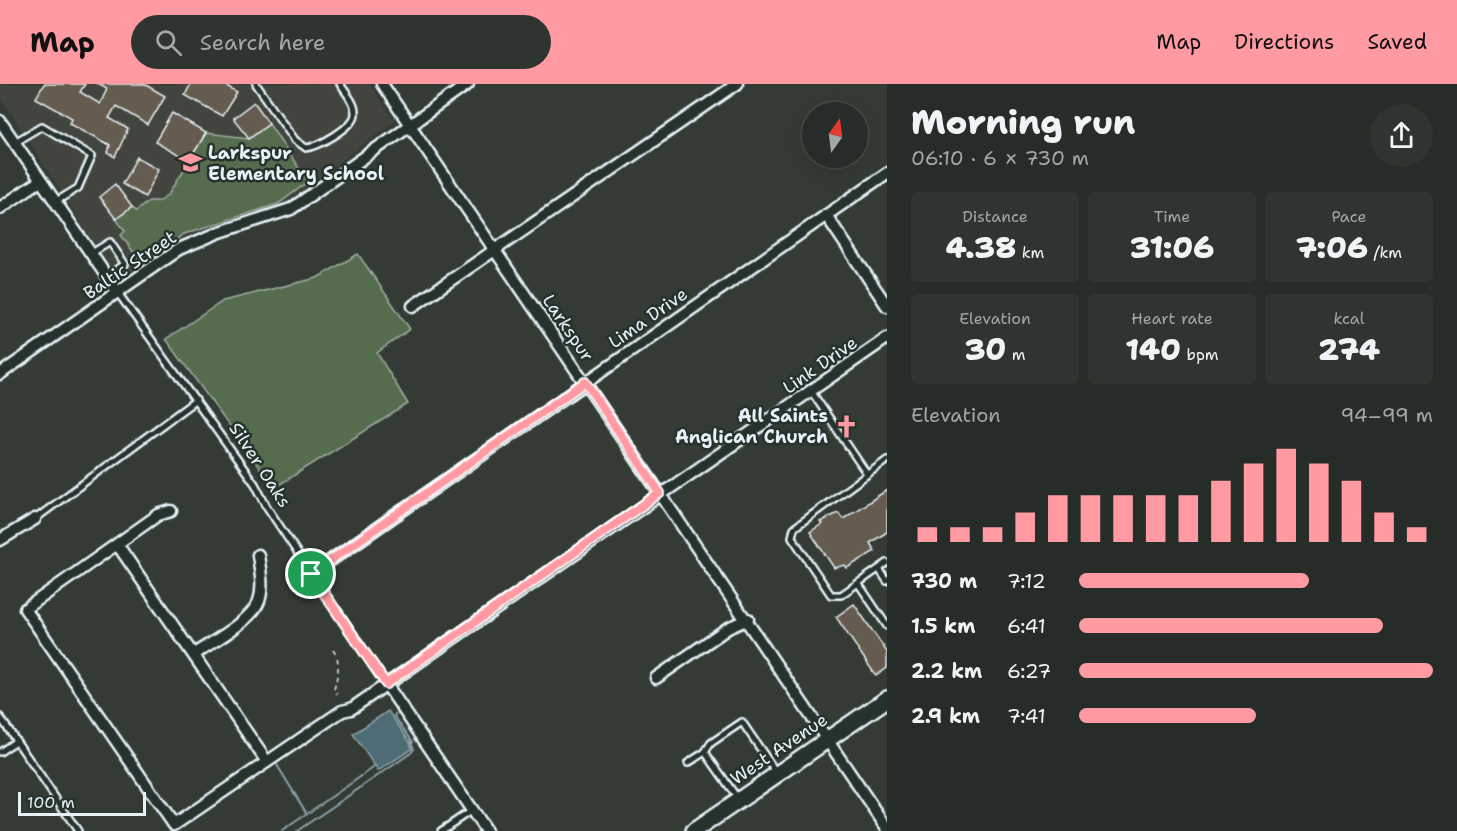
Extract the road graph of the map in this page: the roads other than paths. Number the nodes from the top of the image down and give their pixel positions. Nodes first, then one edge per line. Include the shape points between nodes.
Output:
1 (256, 84) edge
2 (340, 84) edge
3 (382, 84) edge
4 (468, 84) edge
5 (737, 84) edge
6 (0, 121) edge
7 (410, 125) junction
8 (15, 142) junction
9 (887, 173) edge
10 (40, 181) junction
11 (55, 202) junction
12 (0, 208) edge
13 (826, 215) junction
14 (495, 251) junction
15 (91, 254) junction
16 (107, 276) junction
17 (118, 293) junction
18 (413, 306) dead end
19 (887, 306) edge
20 (887, 338) edge
21 (0, 374) edge
22 (585, 382) junction
23 (811, 392) junction
24 (196, 400) junction
25 (887, 460) edge
26 (867, 474) junction
27 (660, 493) junction
28 (171, 511) dead end
29 (35, 519) joint
30 (0, 540) edge
31 (117, 543) junction
32 (258, 555) dead end
33 (887, 563) edge
34 (879, 569) junction
35 (311, 574) junction
36 (887, 581) edge
37 (858, 584) junction
38 (324, 593) dead end
39 (338, 611) dead end
40 (748, 619) junction
41 (887, 626) edge
42 (194, 654) junction
43 (656, 678) dead end
44 (386, 684) junction
45 (887, 699) edge
46 (0, 717) edge
47 (827, 740) junction
48 (16, 741) junction
49 (0, 752) edge
50 (705, 752) junction
51 (267, 762) junction
52 (688, 763) dead end
53 (777, 774) junction
54 (738, 801) junction
55 (472, 810) junction
56 (887, 828) edge
57 (698, 830) edge
58 (78, 831) edge
59 (441, 831) edge
60 (486, 831) edge

1 - 2 lane via 295,140 306,148 315,148 351,122 355,113
3 - 7 street, Larkspur
4 - 7 street, Baltic Street
5 - 14 street
6 - 8 street, Silver Oaks
7 - 14 street, Larkspur
7 - 17 street, Baltic Street via 291,209 186,246
8 - 10 street, Silver Oaks
8 - 11 lane via 42,126 92,156 78,188
9 - 13 street, Lima Drive
10 - 11 street, Silver Oaks
10 - 12 street
11 - 15 street, Silver Oaks
13 - 19 street
13 - 22 street, Lima Drive
14 - 18 street
14 - 22 street, Larkspur
15 - 16 street, Silver Oaks
15 - 16 lane via 110,242 125,264
16 - 17 street, Silver Oaks
17 - 21 street, Baltic Street
17 - 24 lane, Silver Oaks
20 - 23 street, Link Drive
22 - 27 street, Larkspur
22 - 35 street, Lima Drive
23 - 26 lane
23 - 27 street, Link Drive
24 - 29 lane
24 - 35 lane, Silver Oaks
25 - 26 lane
26 - 37 lane via 794,528 792,537 831,595 841,595
27 - 40 street, Larkspur
27 - 44 street, Link Drive
28 - 31 street via 158,515
29 - 30 street
31 - 42 street
31 - 51 street, Link Drive via 25,609 174,825
32 - 42 street via 262,588 259,603 251,615
33 - 34 lane
34 - 36 lane
34 - 37 lane
35 - 38 lane, Silver Oaks
37 - 41 lane
39 - 44 lane
40 - 43 street via 728,628
40 - 47 street, Larkspur
42 - 51 street
44 - 51 street, Link Drive
44 - 55 street
45 - 47 main road, West Avenue
46 - 48 lane
47 - 53 main road, West Avenue
47 - 56 street, Larkspur
48 - 49 lane
48 - 58 lane
50 - 52 lane
50 - 53 lane via 711,742 742,722
50 - 54 lane
53 - 54 main road, West Avenue
54 - 57 main road, West Avenue
55 - 59 lane
55 - 60 street

